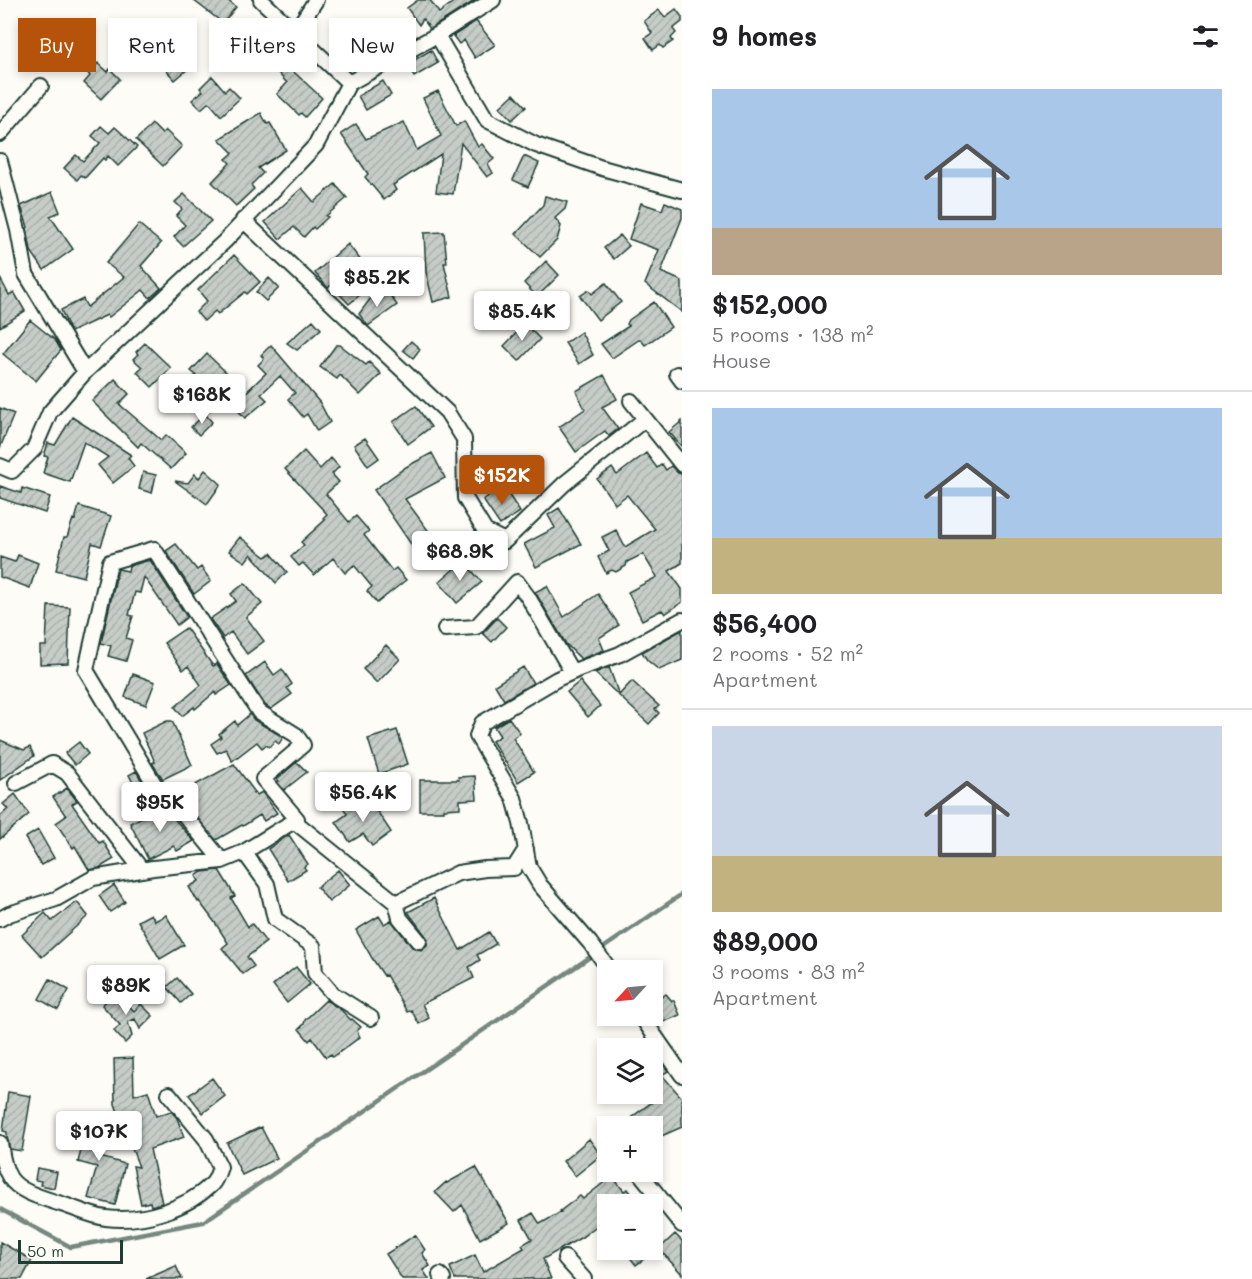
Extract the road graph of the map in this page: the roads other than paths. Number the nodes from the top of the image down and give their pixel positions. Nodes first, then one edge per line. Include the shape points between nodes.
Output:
1 (261, 0) edge
2 (316, 0) edge
3 (493, 0) edge
4 (281, 18) edge
5 (305, 18) edge
6 (437, 35) junction
7 (317, 53) edge
8 (348, 83) junction
9 (41, 86) dead end
10 (0, 134) edge
11 (0, 161) edge
12 (682, 190) edge
13 (243, 220) junction
14 (85, 372) junction
15 (631, 401) dead end
16 (645, 419) junction
17 (682, 465) edge
18 (0, 466) edge
19 (682, 620) edge
20 (445, 629) dead end
21 (572, 672) junction
22 (16, 783) dead end
23 (294, 821) junction
24 (526, 849) junction
25 (244, 852) junction
26 (222, 861) junction
27 (141, 870) junction
28 (396, 903) junction
29 (0, 919) edge
30 (419, 941) dead end
31 (603, 960) edge
32 (371, 1017) dead end
33 (648, 1026) edge
34 (682, 1075) edge
35 (169, 1094) dead end
36 (0, 1143) edge
37 (647, 1182) edge
38 (682, 1225) edge
39 (565, 1258) dead end
40 (584, 1279) edge

1 - 4 street
2 - 5 street
3 - 6 street
6 - 8 street
6 - 12 street via 487,120 536,145
7 - 8 street
8 - 13 street via 316,144
9 - 10 street
11 - 14 street via 26,274
13 - 14 street
13 - 16 street via 447,412 464,439 465,498 485,531 505,541 564,484
14 - 18 street via 50,412 34,449 25,459 12,471
15 - 16 street
16 - 17 street
19 - 21 street via 620,654
20 - 21 street via 476,627 517,582
21 - 24 street via 482,723 477,736 514,798
22 - 27 street via 52,764 67,773
23 - 25 street
23 - 26 street via 297,819 263,780 303,745 296,735 259,712 154,549 110,562 86,670 155,785
23 - 28 street
24 - 28 street via 514,868 458,873
24 - 31 street via 529,867 540,885
25 - 26 street
25 - 32 street via 267,884 276,919 313,946 315,973 333,994
26 - 27 street
27 - 29 street via 93,878 56,899
28 - 30 street via 400,918
33 - 34 street
35 - 36 street via 206,1139 220,1167 214,1182 167,1211 136,1218 105,1218 42,1198 10,1178
37 - 38 street
39 - 40 street

